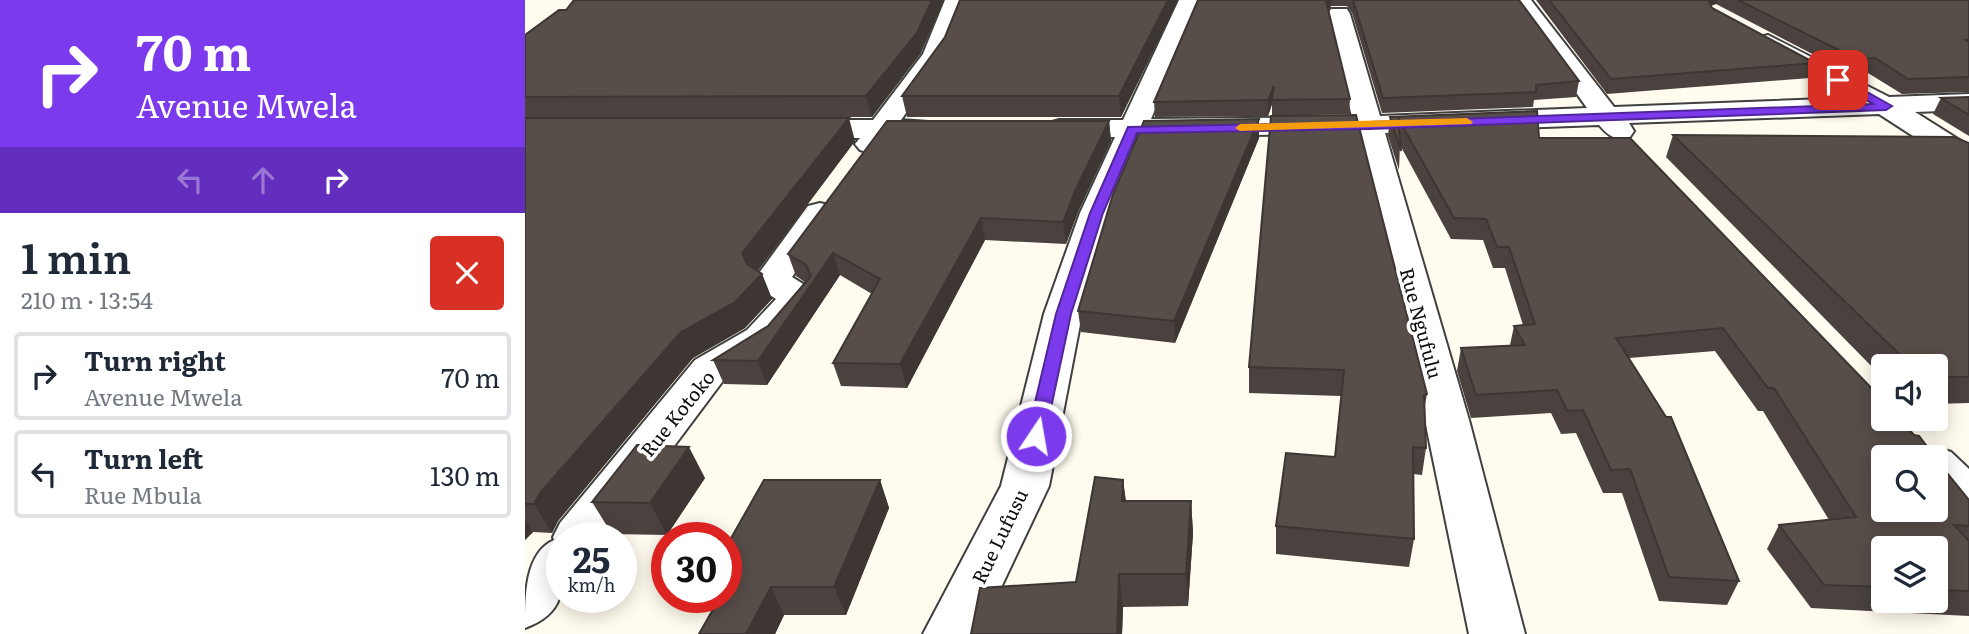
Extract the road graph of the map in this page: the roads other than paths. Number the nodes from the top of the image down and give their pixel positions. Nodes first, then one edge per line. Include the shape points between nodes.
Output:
1 (956, 0) edge
2 (1190, 1) edge
3 (1525, 5) edge
4 (1339, 14) dead end
5 (1741, 27) edge
6 (1969, 102) edge
7 (1886, 106) junction
8 (1606, 116) junction
9 (1369, 125) junction
10 (772, 129) edge
11 (881, 129) junction
12 (965, 129) edge
13 (1035, 129) edge
14 (1132, 129) junction
15 (1644, 157) edge
16 (1969, 159) edge
17 (1948, 477) edge
18 (1969, 499) edge
19 (590, 522) edge
20 (546, 578) edge
21 (525, 605) edge
22 (951, 634) edge
23 (1497, 634) edge

1 - 11 street, Rue Kotoko via 935,55
2 - 14 street, Rue Lufusu
3 - 8 street
4 - 9 street, Rue Ngufulu
5 - 7 street
6 - 7 street
7 - 8 street
7 - 16 street
8 - 9 street
8 - 15 street
9 - 14 street
9 - 23 street, Rue Ngufulu via 1447,420
10 - 11 street
11 - 12 street
11 - 19 street, Rue Kotoko via 772,279 798,297 761,339 711,369
13 - 14 street
14 - 22 street, Rue Lufusu via 1063,314 1025,486
17 - 18 street
20 - 21 street

